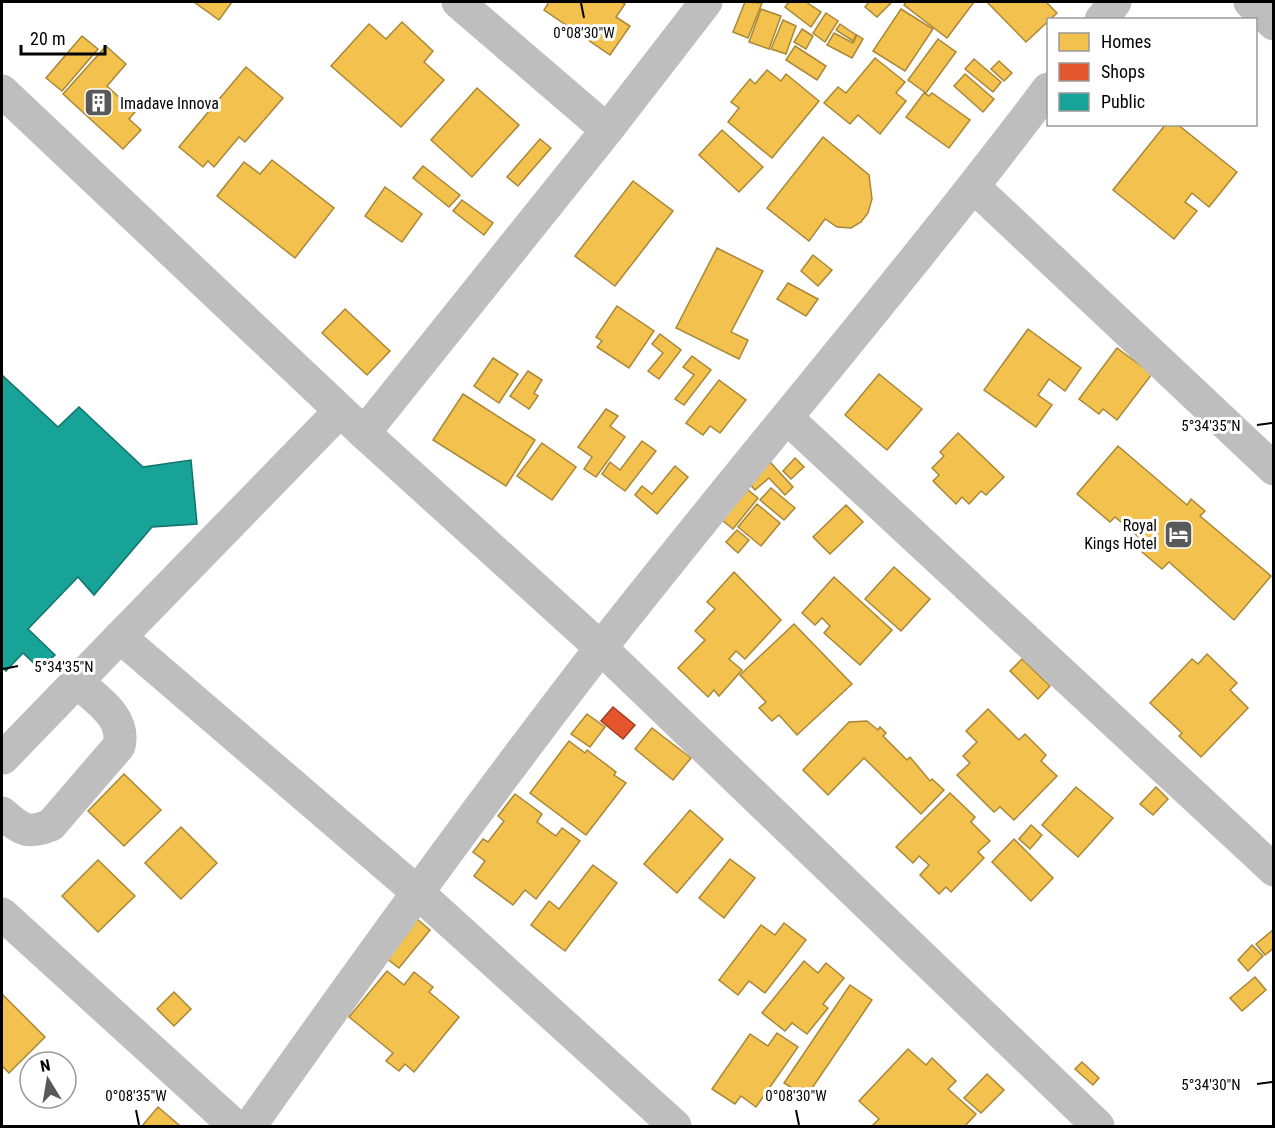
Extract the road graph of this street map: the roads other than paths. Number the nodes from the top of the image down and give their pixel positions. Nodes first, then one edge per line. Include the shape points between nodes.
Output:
1 (458, 2) edge
2 (706, 2) edge
3 (1115, 2) edge
4 (1250, 2) edge
5 (1103, 18) edge
6 (1274, 24) edge
7 (1047, 90) edge
8 (2, 91) edge
9 (607, 130) junction
10 (974, 187) junction
11 (340, 411) junction
12 (788, 418) junction
13 (364, 433) junction
14 (1274, 469) edge
15 (120, 637) junction
16 (601, 648) junction
17 (76, 681) junction
18 (3, 758) edge
19 (2, 813) edge
20 (1274, 870) edge
21 (416, 891) junction
22 (2, 914) edge
23 (235, 1126) edge
24 (250, 1126) edge
25 (675, 1126) edge
26 (1098, 1126) edge

1 - 9 street
2 - 9 street
3 - 5 street
4 - 6 street
7 - 10 street
8 - 11 street
9 - 13 street
10 - 12 street
10 - 14 street
11 - 13 street
11 - 15 street
12 - 16 street
12 - 20 street
13 - 16 street
15 - 17 street
15 - 21 street
16 - 21 street
16 - 26 street
17 - 18 street
17 - 19 street via 117,720 122,733 119,746 51,825 37,831 22,830
21 - 24 street
21 - 25 street
22 - 23 street

